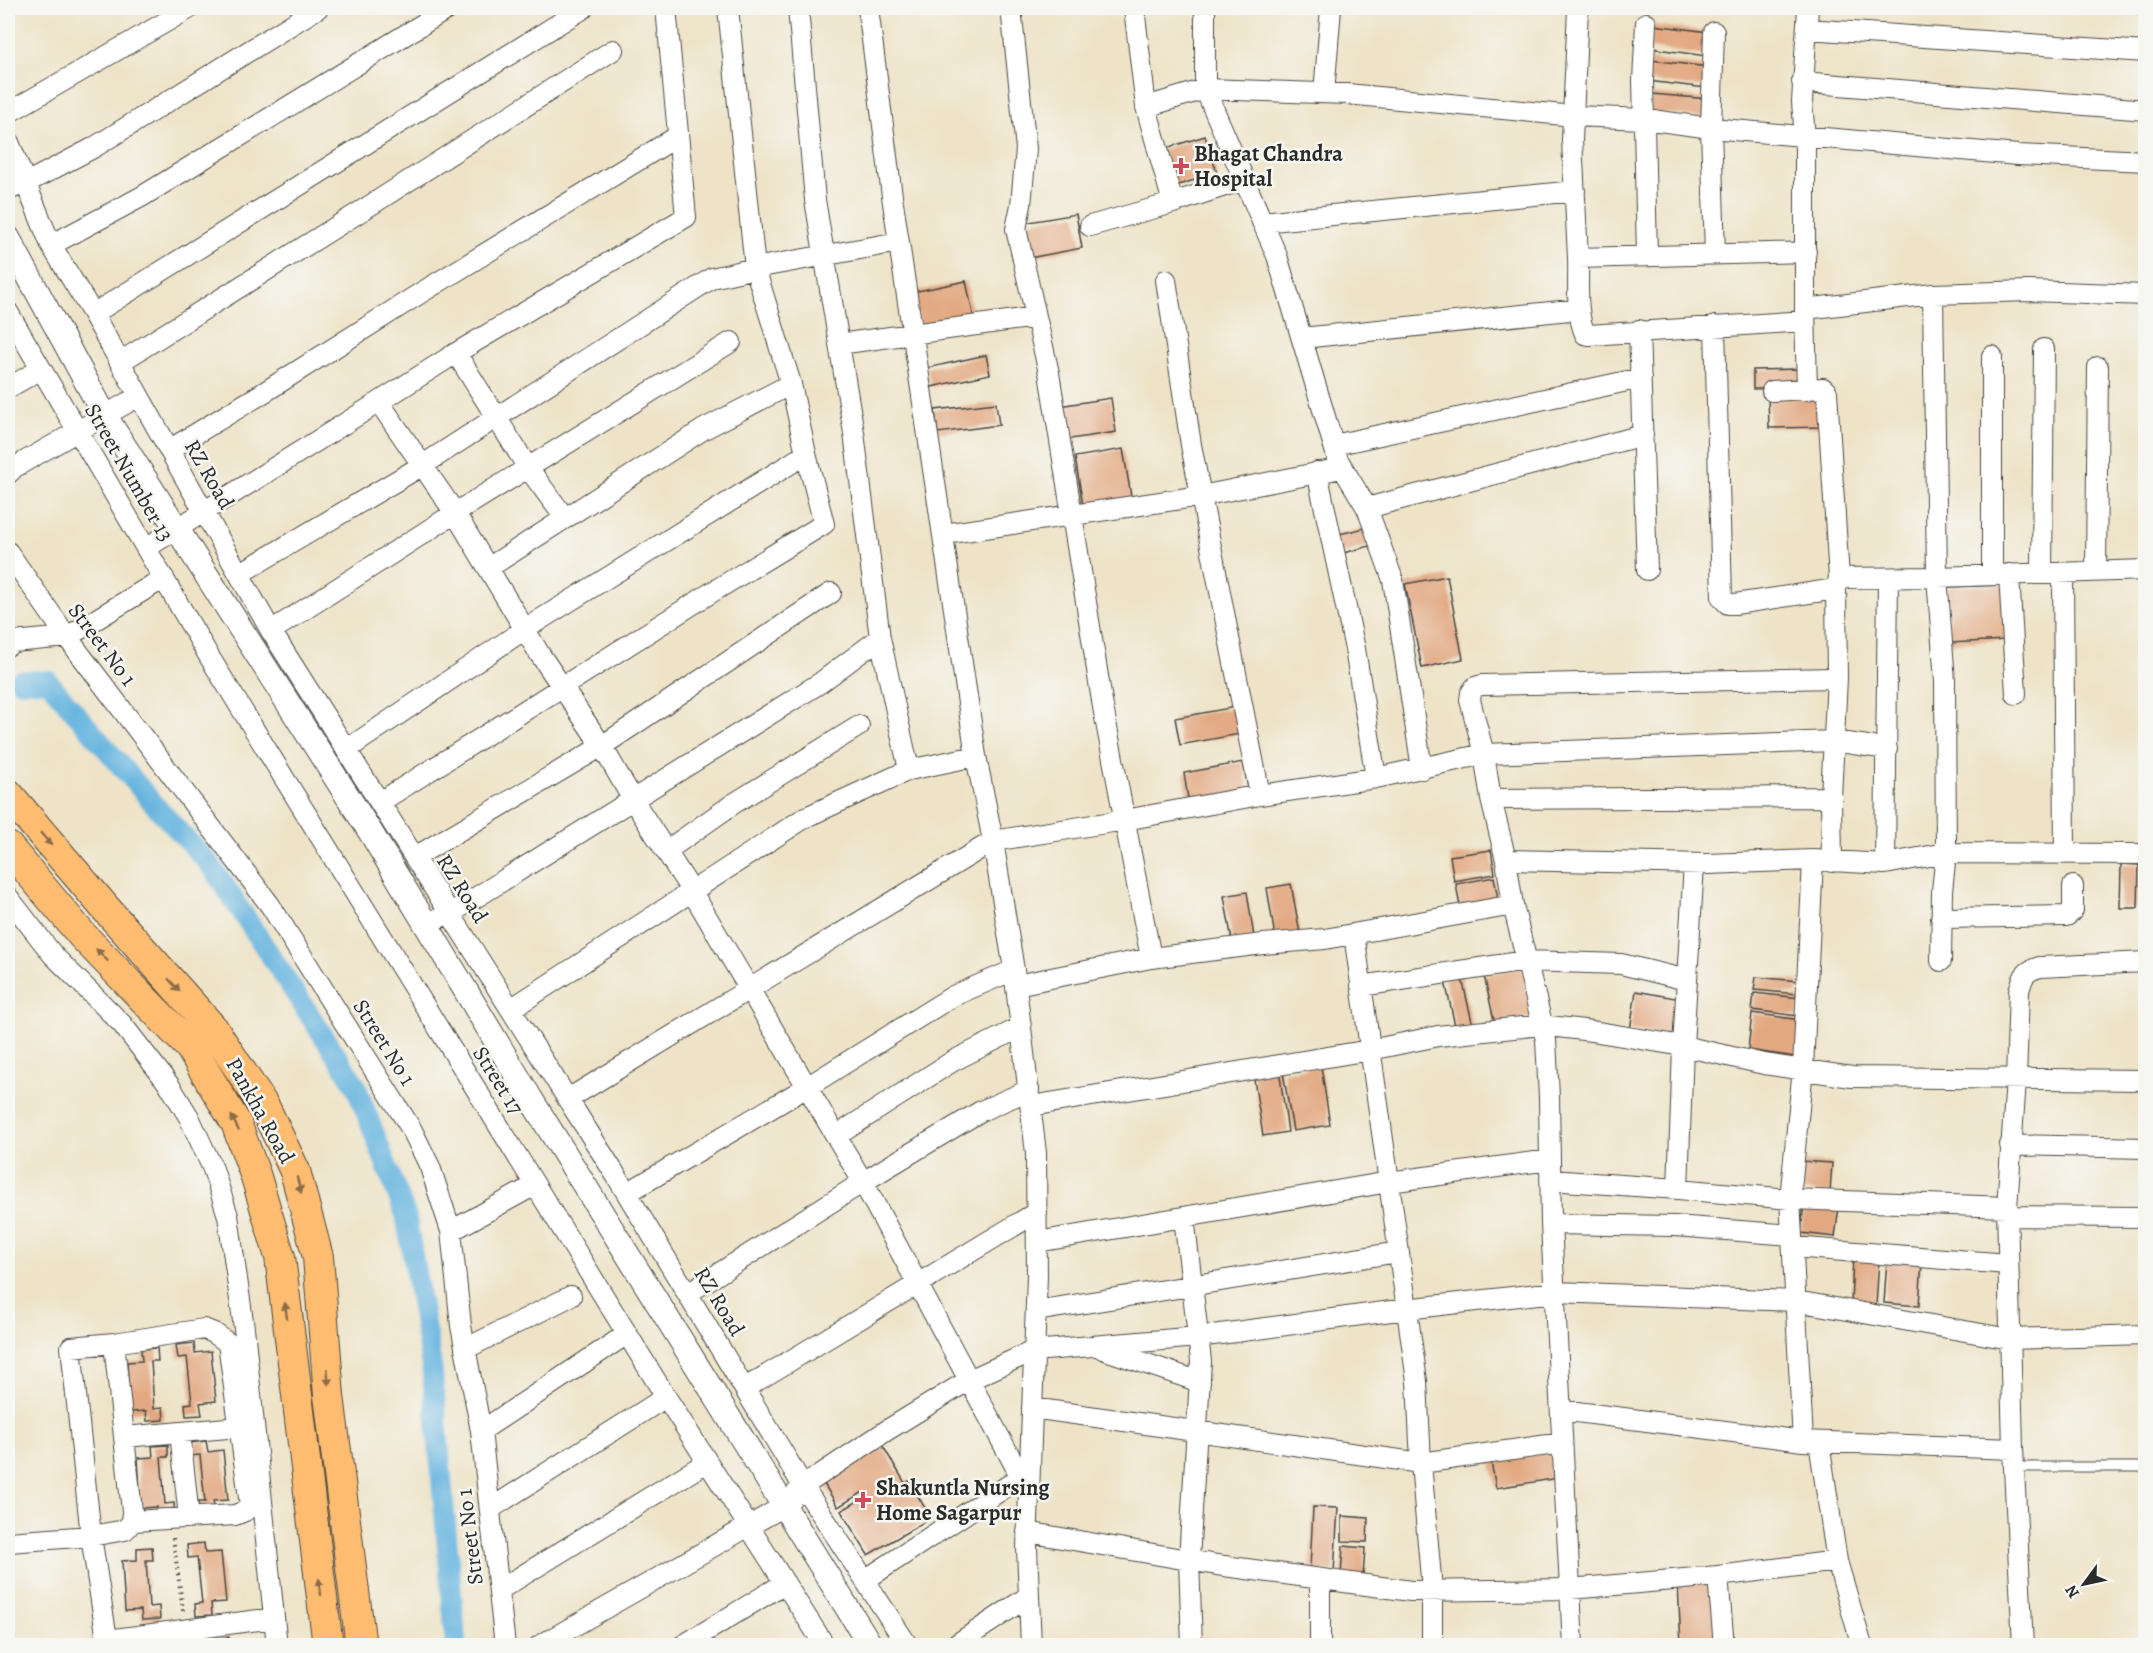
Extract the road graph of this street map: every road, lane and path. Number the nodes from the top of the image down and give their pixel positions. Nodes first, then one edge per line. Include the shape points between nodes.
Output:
1 (190, 8) edge
2 (318, 8) edge
3 (449, 8) edge
4 (584, 8) edge
5 (666, 8) edge
6 (728, 8) edge
7 (798, 8) edge
8 (868, 8) edge
9 (1011, 8) edge
10 (1134, 8) edge
11 (1204, 8) edge
12 (1331, 8) edge
13 (1578, 8) edge
14 (1808, 8) edge
15 (1646, 23) dead end
16 (1807, 29) junction
17 (1714, 32) dead end
18 (613, 50) dead end
19 (2145, 52) edge
20 (1803, 82) junction
21 (1206, 89) junction
22 (1324, 93) junction
23 (1146, 106) junction
24 (2145, 110) edge
25 (8, 113) edge
26 (1574, 116) junction
27 (1644, 119) junction
28 (1711, 128) junction
29 (678, 136) junction
30 (1805, 138) junction
31 (8, 140) edge
32 (2145, 162) edge
33 (1243, 180) junction
34 (16, 186) edge
35 (1575, 191) junction
36 (1173, 203) junction
37 (1262, 222) junction
38 (1090, 226) dead end
39 (8, 238) edge
40 (899, 242) junction
41 (51, 245) junction
42 (1806, 252) junction
43 (1715, 254) junction
44 (824, 256) junction
45 (1647, 256) junction
46 (1578, 258) junction
47 (755, 268) junction
48 (1166, 280) dead end
49 (1934, 294) junction
50 (2145, 295) edge
51 (1579, 309) junction
52 (8, 312) edge
53 (93, 314) junction
54 (1805, 315) junction
55 (1036, 317) junction
56 (1715, 326) junction
57 (1640, 330) junction
58 (913, 334) junction
59 (1302, 338) junction
60 (731, 342) dead end
61 (839, 344) junction
62 (2044, 349) dead end
63 (456, 353) junction
64 (1992, 356) dead end
65 (120, 362) junction
66 (2098, 367) dead end
67 (41, 369) junction
68 (1641, 378) junction
69 (791, 384) junction
70 (8, 388) edge
71 (1807, 390) junction
72 (1772, 391) dead end
73 (139, 396) junction
74 (379, 402) junction
75 (105, 416) junction
76 (496, 418) junction
77 (77, 430) junction
78 (1643, 435) junction
79 (1334, 444) junction
80 (169, 450) junction
81 (806, 454) junction
82 (423, 465) junction
83 (528, 468) junction
84 (1342, 468) junction
85 (1317, 472) junction
86 (8, 474) edge
87 (1201, 496) junction
88 (1367, 508) junction
89 (205, 513) junction
90 (455, 513) junction
91 (1071, 515) junction
92 (565, 518) junction
93 (178, 529) junction
94 (944, 534) junction
95 (146, 548) junction
96 (8, 552) edge
97 (488, 568) junction
98 (1647, 570) dead end
99 (2145, 570) edge
100 (2096, 571) junction
101 (2063, 572) junction
102 (2042, 573) junction
103 (239, 574) junction
104 (2000, 574) junction
105 (1937, 577) junction
106 (164, 578) junction
107 (1888, 578) junction
108 (1838, 583) junction
109 (831, 593) dead end
110 (525, 629) junction
111 (271, 632) junction
112 (67, 637) junction
113 (880, 639) junction
114 (8, 646) edge
115 (210, 658) joint
116 (1837, 678) junction
117 (561, 688) junction
118 (2016, 694) dead end
119 (859, 726) dead end
120 (1834, 741) junction
121 (602, 747) junction
122 (1887, 749) junction
123 (346, 750) junction
124 (1484, 754) junction
125 (976, 756) junction
126 (1422, 769) junction
127 (909, 770) junction
128 (1376, 778) junction
129 (8, 794) edge
130 (1260, 795) junction
131 (1831, 797) junction
132 (1491, 799) junction
133 (633, 800) junction
134 (380, 802) junction
135 (1125, 820) junction
136 (993, 841) junction
137 (666, 851) junction
138 (1946, 853) junction
139 (2065, 853) junction
140 (2145, 854) edge
141 (415, 857) junction
142 (13, 858) edge
143 (1506, 860) junction
144 (1823, 861) junction
145 (1694, 864) junction
146 (1885, 864) junction
147 (2073, 886) dead end
148 (692, 890) junction
149 (8, 897) edge
150 (1513, 904) junction
151 (451, 913) junction
152 (1941, 918) junction
153 (426, 923) junction
154 (1354, 934) junction
155 (1151, 958) junction
156 (1526, 961) junction
157 (1941, 961) dead end
158 (2145, 962) edge
159 (1015, 977) junction
160 (1687, 980) junction
161 (1360, 986) junction
162 (750, 987) junction
163 (511, 1009) junction
164 (1541, 1025) junction
165 (1021, 1027) junction
166 (1683, 1046) junction
167 (1370, 1050) junction
168 (1803, 1068) junction
169 (2016, 1080) junction
170 (2145, 1080) edge
171 (807, 1087) junction
172 (1030, 1098) junction
173 (568, 1099) junction
174 (836, 1136) junction
175 (2010, 1145) junction
176 (2145, 1148) edge
177 (1549, 1160) junction
178 (1550, 1180) junction
179 (863, 1182) junction
180 (1389, 1182) junction
181 (535, 1185) junction
182 (1678, 1189) junction
183 (627, 1193) junction
184 (1790, 1199) junction
185 (2007, 1211) junction
186 (1037, 1212) junction
187 (1184, 1217) junction
188 (2145, 1217) edge
189 (1551, 1224) junction
190 (450, 1231) junction
191 (1792, 1241) junction
192 (1037, 1242) junction
193 (1398, 1252) junction
194 (2008, 1264) junction
195 (917, 1284) junction
196 (1192, 1287) junction
197 (1555, 1292) junction
198 (688, 1293) junction
199 (571, 1296) dead end
200 (1796, 1301) junction
201 (1406, 1309) junction
202 (1036, 1311) junction
203 (627, 1334) junction
204 (2145, 1335) edge
205 (1198, 1337) junction
206 (2010, 1339) junction
207 (114, 1343) junction
208 (1094, 1346) junction
209 (465, 1349) junction
210 (1033, 1351) junction
211 (969, 1380) junction
212 (1200, 1382) junction
213 (745, 1388) junction
214 (666, 1397) junction
215 (1032, 1408) junction
216 (1561, 1410) junction
217 (239, 1427) junction
218 (481, 1431) junction
219 (1197, 1431) junction
220 (180, 1432) junction
221 (124, 1437) junction
222 (1811, 1442) junction
223 (1562, 1443) junction
224 (2013, 1458) junction
225 (707, 1462) junction
226 (1421, 1464) junction
227 (2145, 1467) edge
228 (1025, 1484) junction
229 (803, 1486) junction
230 (784, 1506) junction
231 (490, 1509) junction
232 (180, 1518) junction
233 (133, 1521) junction
234 (748, 1527) junction
235 (1027, 1532) junction
236 (91, 1536) junction
237 (8, 1542) edge
238 (1189, 1560) junction
239 (1837, 1561) junction
240 (1718, 1576) junction
241 (1320, 1579) junction
242 (865, 1580) junction
243 (785, 1583) junction
244 (1570, 1589) junction
245 (499, 1590) junction
246 (1432, 1590) junction
247 (1029, 1596) junction
248 (274, 1618) junction
249 (186, 1630) junction
250 (147, 1640) edge
251 (107, 1643) edge
252 (822, 1644) edge
253 (277, 1646) edge
254 (328, 1646) edge
255 (361, 1646) edge
256 (505, 1646) edge
257 (539, 1646) edge
258 (682, 1646) edge
259 (871, 1646) edge
260 (908, 1646) edge
261 (954, 1646) edge
262 (1031, 1646) edge
263 (1192, 1646) edge
264 (1320, 1646) edge
265 (1432, 1646) edge
266 (1573, 1646) edge
267 (1724, 1646) edge
268 (1862, 1646) edge
269 (2023, 1646) edge

1 - 25 street
2 - 34 street via 93,148
3 - 41 street via 141,197
4 - 53 street
5 - 29 street
6 - 47 street
7 - 44 street via 814,200
8 - 40 street
9 - 55 street via 1026,149 1016,229
10 - 23 street
11 - 21 street
12 - 22 street
13 - 26 street
14 - 16 street
15 - 27 street
16 - 19 street
16 - 20 street
17 - 28 street
18 - 65 street
20 - 24 street
20 - 30 street
21 - 22 street
21 - 23 street
21 - 33 street
22 - 26 street
23 - 36 street
26 - 27 street
26 - 35 street
27 - 28 street
27 - 45 street
28 - 30 street
28 - 43 street
29 - 63 street via 686,217
29 - 80 street
30 - 32 street
30 - 42 street
31 - 34 street, RZ Road
33 - 36 street
33 - 37 street
34 - 41 street, RZ Road
35 - 37 street
35 - 46 street
36 - 38 street
37 - 59 street via 1278,256
39 - 75 street
40 - 44 street
40 - 58 street
41 - 53 street, RZ Road
42 - 43 street
42 - 54 street
43 - 45 street
44 - 47 street
44 - 61 street
45 - 46 street
46 - 51 street
47 - 69 street
47 - 76 street via 712,278
48 - 87 street
49 - 50 street via 2029,291
49 - 54 street
49 - 105 street
51 - 57 street via 1586,334
51 - 59 street
52 - 67 street, Street Number 13
53 - 65 street, RZ Road
54 - 56 street
54 - 71 street
55 - 58 street
55 - 91 street via 1049,373
56 - 57 street
56 - 108 street via 1722,598 1728,604 1736,604
57 - 68 street
58 - 61 street
58 - 94 street
59 - 79 street
60 - 83 street
61 - 113 street
62 - 102 street
63 - 74 street
63 - 76 street
64 - 104 street
65 - 73 street, RZ Road
66 - 100 street
67 - 70 street
67 - 77 street, Street Number 13
68 - 78 street
68 - 79 street
69 - 81 street
69 - 92 street via 704,429
71 - 72 street
71 - 108 street via 1823,388 1827,392
73 - 75 street
73 - 80 street, RZ Road
74 - 82 street
74 - 89 street
75 - 77 street
75 - 93 street
76 - 82 street
76 - 83 street
77 - 86 street
77 - 95 street, Street Number 13
78 - 88 street
78 - 98 street
79 - 84 street
80 - 89 street, RZ Road
81 - 110 street
81 - 117 street via 824,524
82 - 90 street
82 - 103 street
83 - 90 street
83 - 92 street
84 - 85 street
84 - 88 street
85 - 87 street
85 - 128 street
87 - 91 street
87 - 130 street
88 - 126 street via 1393,580
89 - 93 street
89 - 103 street, RZ Road
90 - 97 street
90 - 111 street
91 - 94 street
91 - 135 street
92 - 97 street
93 - 95 street
93 - 153 street
94 - 125 street
95 - 106 street, Street Number 13
96 - 112 street, Street No 1
97 - 110 street
99 - 100 street
100 - 101 street
101 - 102 street
101 - 139 street
102 - 104 street
103 - 111 street, RZ Road
104 - 105 street
104 - 118 street
105 - 107 street
105 - 138 street via 1945,681
106 - 112 street
106 - 115 street, Street Number 13
107 - 108 street
107 - 122 street
108 - 116 street
109 - 121 street
110 - 117 street
110 - 123 street
111 - 123 street, RZ Road
112 - 114 street via 13,642
112 - 190 street, Street No 1 via 270,905 412,1130 430,1167
113 - 127 street
113 - 133 street via 820,683
115 - 181 street, Street 17
116 - 120 street
116 - 124 street via 1482,685 1475,687 1470,700
117 - 121 street
117 - 134 street
119 - 137 street via 733,804
120 - 122 street
120 - 124 street
120 - 131 street
121 - 133 street
121 - 141 street
122 - 146 street
123 - 134 street, RZ Road
124 - 126 street
124 - 132 street
125 - 127 street
125 - 136 street
126 - 128 street
127 - 148 street via 806,817
128 - 130 street
129 -> 255 main road, Pankha Road via 214,1030 265,1107 295,1171 318,1257 329,1396
130 - 135 street
131 - 132 street
131 - 144 street
132 - 143 street
133 - 137 street
133 - 151 street
134 - 141 street, RZ Road
135 - 136 street
135 - 155 street
136 - 159 street
136 - 162 street
137 - 148 street
138 - 139 street
138 - 146 street
138 - 152 street
139 - 140 street
141 - 151 street, RZ Road
254 -> 142 main road, Pankha Road via 280,1257 236,1123 190,1047
143 - 145 street
143 - 150 street
144 - 145 street
144 - 146 street
144 - 168 street
145 - 160 street
147 - 152 street via 2073,910 2067,916
148 - 162 street
148 - 163 street
149 - 248 street via 53,956 122,1024 170,1086 213,1169 228,1216 242,1317
150 - 154 street
150 - 156 street
151 - 153 street
151 - 163 street, RZ Road
152 - 157 street
153 - 230 street
154 - 155 street
154 - 161 street
155 - 159 street
156 - 160 street via 1621,964
156 - 161 street
156 - 164 street
158 - 169 street via 2028,970 2019,991
159 - 165 street
159 - 171 street via 953,996
160 - 166 street
161 - 167 street
162 - 171 street
162 - 173 street
163 - 173 street, RZ Road
164 - 166 street
164 - 167 street via 1438,1036
164 - 177 street via 1546,1040
165 - 172 street
165 - 174 street via 953,1061
166 - 168 street via 1764,1064
166 - 182 street
167 - 172 street
167 - 180 street
168 - 169 street via 1852,1077
168 - 184 street
169 - 170 street
169 - 175 street
171 - 174 street
171 - 183 street
172 - 179 street via 981,1110
172 - 186 street
173 - 183 street, RZ Road
174 - 179 street
175 - 176 street
175 - 185 street
177 - 178 street
177 - 180 street
178 - 182 street
178 - 189 street
179 - 195 street
179 - 198 street
180 - 187 street
180 - 193 street
181 - 190 street
181 - 203 street, Street 17
182 - 184 street
183 - 198 street, RZ Road
184 - 185 street
184 - 191 street
185 - 188 street
185 - 194 street
186 - 192 street
186 - 195 street
187 - 192 street
187 - 196 street
189 - 191 street via 1675,1226
189 - 197 street
190 - 209 street, Street No 1
191 - 194 street
191 - 200 street
192 - 202 street
193 - 196 street
193 - 201 street
194 - 206 street
195 - 211 street
195 - 213 street
196 - 202 street
196 - 205 street
197 - 200 street
197 - 201 street
197 - 216 street
198 - 213 street, RZ Road
199 - 209 street
200 - 206 street
200 - 222 street
201 - 205 street
201 - 226 street via 1417,1381
202 - 210 street
203 - 214 street, Street 17
203 - 218 street
204 - 206 street
205 - 208 street
205 - 212 street
206 - 224 street
207 - 217 street via 204,1329 214,1333 228,1343
207 - 221 street
207 - 236 street via 71,1347
208 - 210 street
208 - 212 street
209 - 218 street, Street No 1
210 - 211 street
210 - 215 street
211 - 228 street
211 - 229 street
212 - 219 street
213 - 229 street, RZ Road
214 - 225 street, Street 17
214 - 231 street
215 - 219 street
215 - 228 street
216 - 222 street
216 - 223 street
217 - 220 street
217 - 232 street via 250,1505 235,1515
218 - 231 street, Street No 1
219 - 226 street
219 - 238 street
220 - 221 street
220 - 232 street
221 - 233 street
222 - 224 street
222 - 239 street
223 - 226 street
223 - 244 street
224 - 227 lane
224 - 269 street
225 - 234 street, Street 17
225 - 245 street
226 - 246 street
228 - 235 street
228 - 242 street
229 - 230 street
229 - 242 street, RZ Road
230 - 234 street
230 - 259 street
231 - 245 street, Street No 1
232 - 233 street
232 - 249 path
233 - 236 street via 125,1530
234 - 243 street, Street 17
234 - 257 street
235 - 238 street
235 - 247 street
236 - 237 street
236 - 251 street
238 - 241 street
238 - 263 street
239 - 240 street
239 - 268 street
240 - 244 street
240 - 267 street
241 - 246 street via 1411,1591
241 - 264 street
242 - 260 street, RZ Road
243 - 252 street, Street 17
243 - 258 street
244 - 246 street
244 - 266 street
245 - 256 street, Street No 1
246 - 265 street
247 - 261 street
247 - 262 street
248 - 249 street
248 - 253 street
249 - 250 street
250 - 251 street

